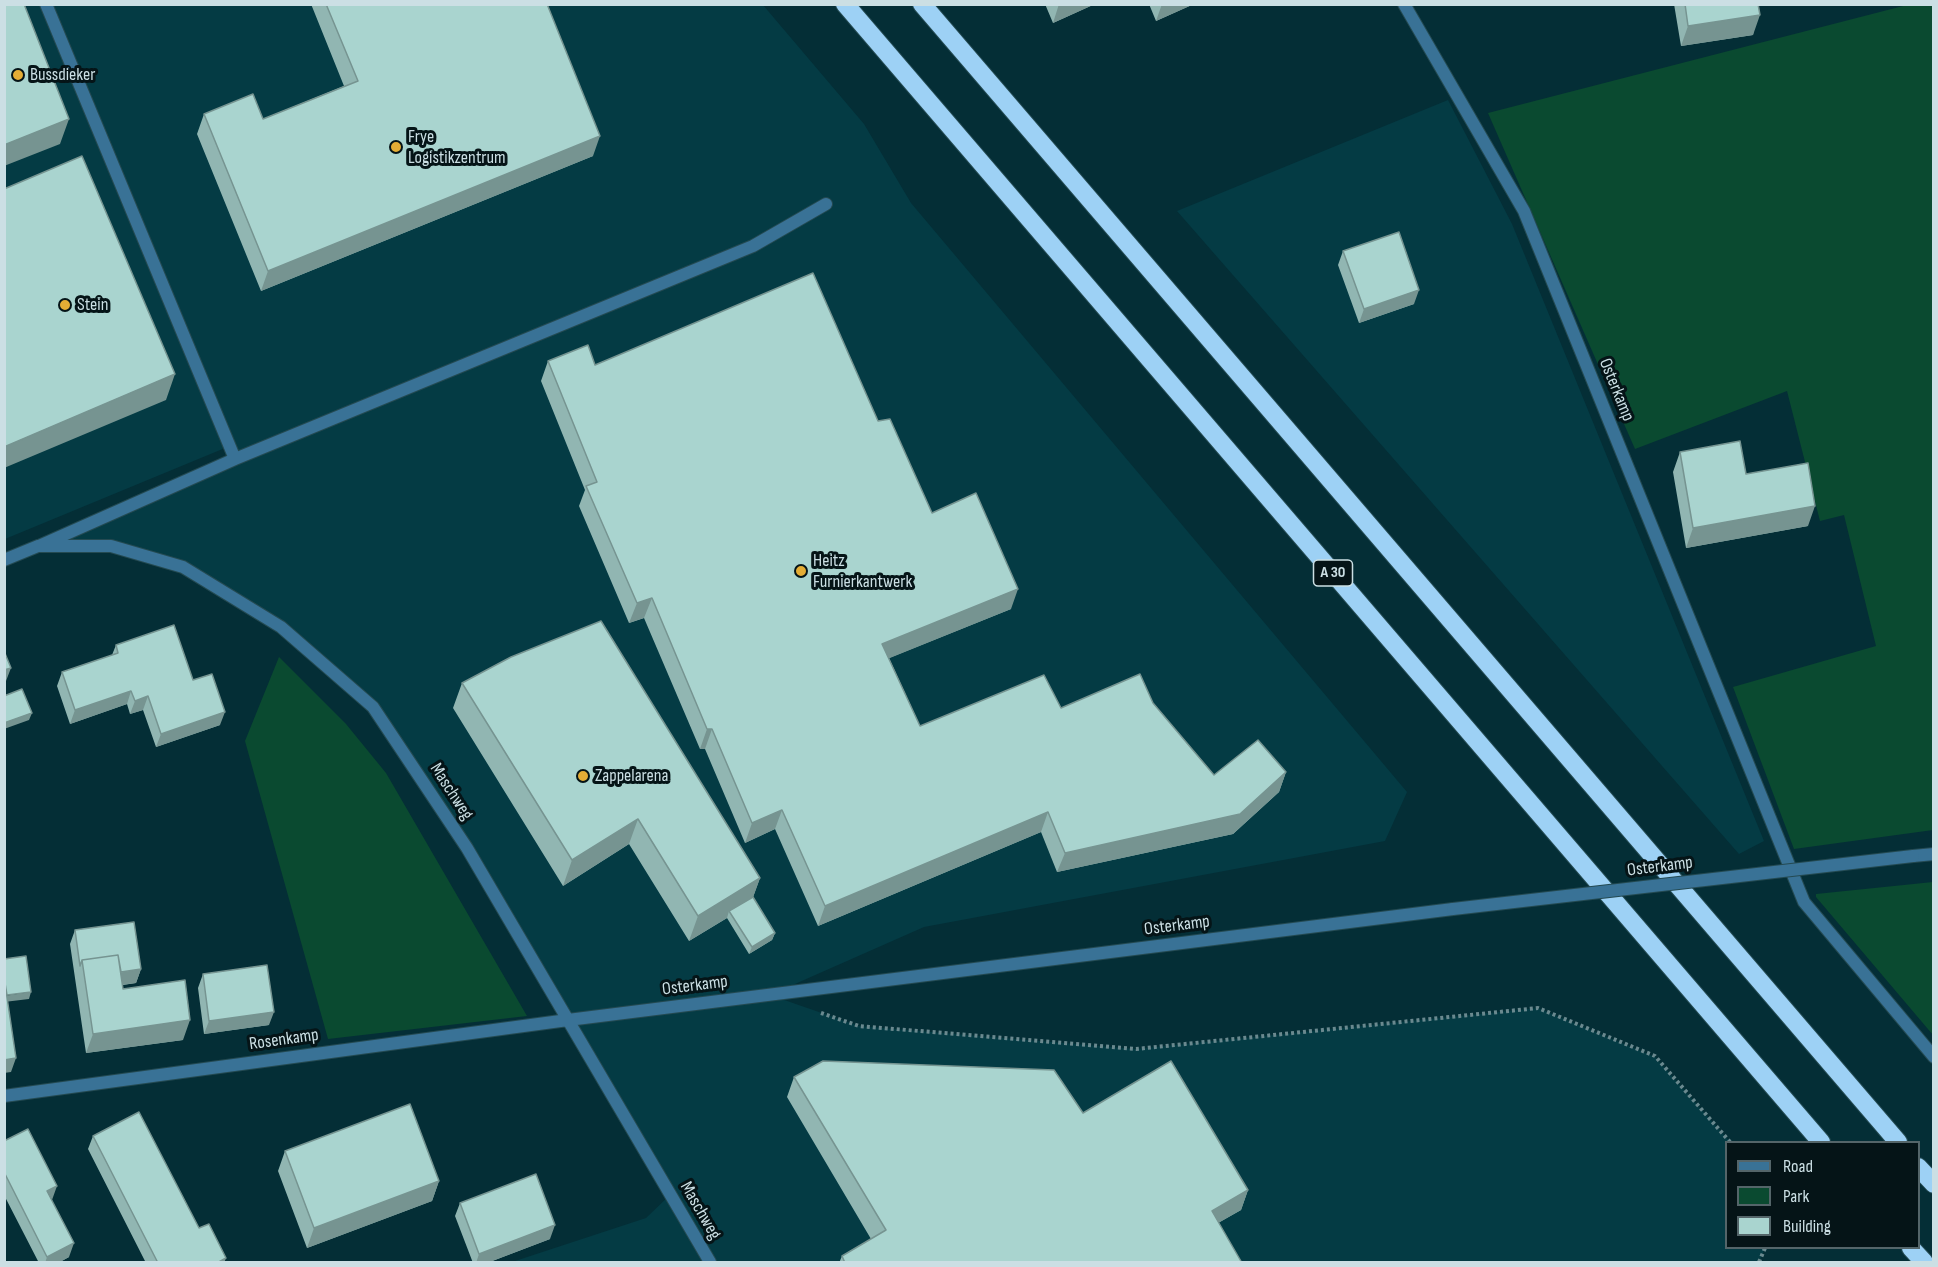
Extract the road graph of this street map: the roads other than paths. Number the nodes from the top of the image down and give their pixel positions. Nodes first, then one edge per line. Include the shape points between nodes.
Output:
1 (46, 4) edge
2 (844, 4) edge
3 (922, 4) edge
4 (1404, 4) edge
5 (826, 204) dead end
6 (235, 459) junction
7 (38, 546) junction
8 (4, 560) edge
9 (1934, 854) edge
10 (568, 1020) junction
11 (1934, 1057) edge
12 (4, 1096) edge
13 (1819, 1141) edge
14 (1896, 1141) edge
15 (1920, 1169) edge
16 (1934, 1184) edge
17 (1912, 1249) edge
18 (710, 1263) edge
19 (1924, 1263) edge

1 - 6 street
2 - 13 highway, A 30
3 - 14 highway
4 - 11 street, Osterkamp via 1524,211 1804,902
5 - 6 street via 753,246
6 - 7 street
7 - 8 street, Maschweg
7 - 10 street, Maschweg via 111,546 183,567 280,627 373,707 467,848
9 - 10 street, Osterkamp, bridge via 1453,909
10 - 12 street, Rosenkamp
10 - 18 street, Maschweg
15 - 16 highway
17 - 19 highway

